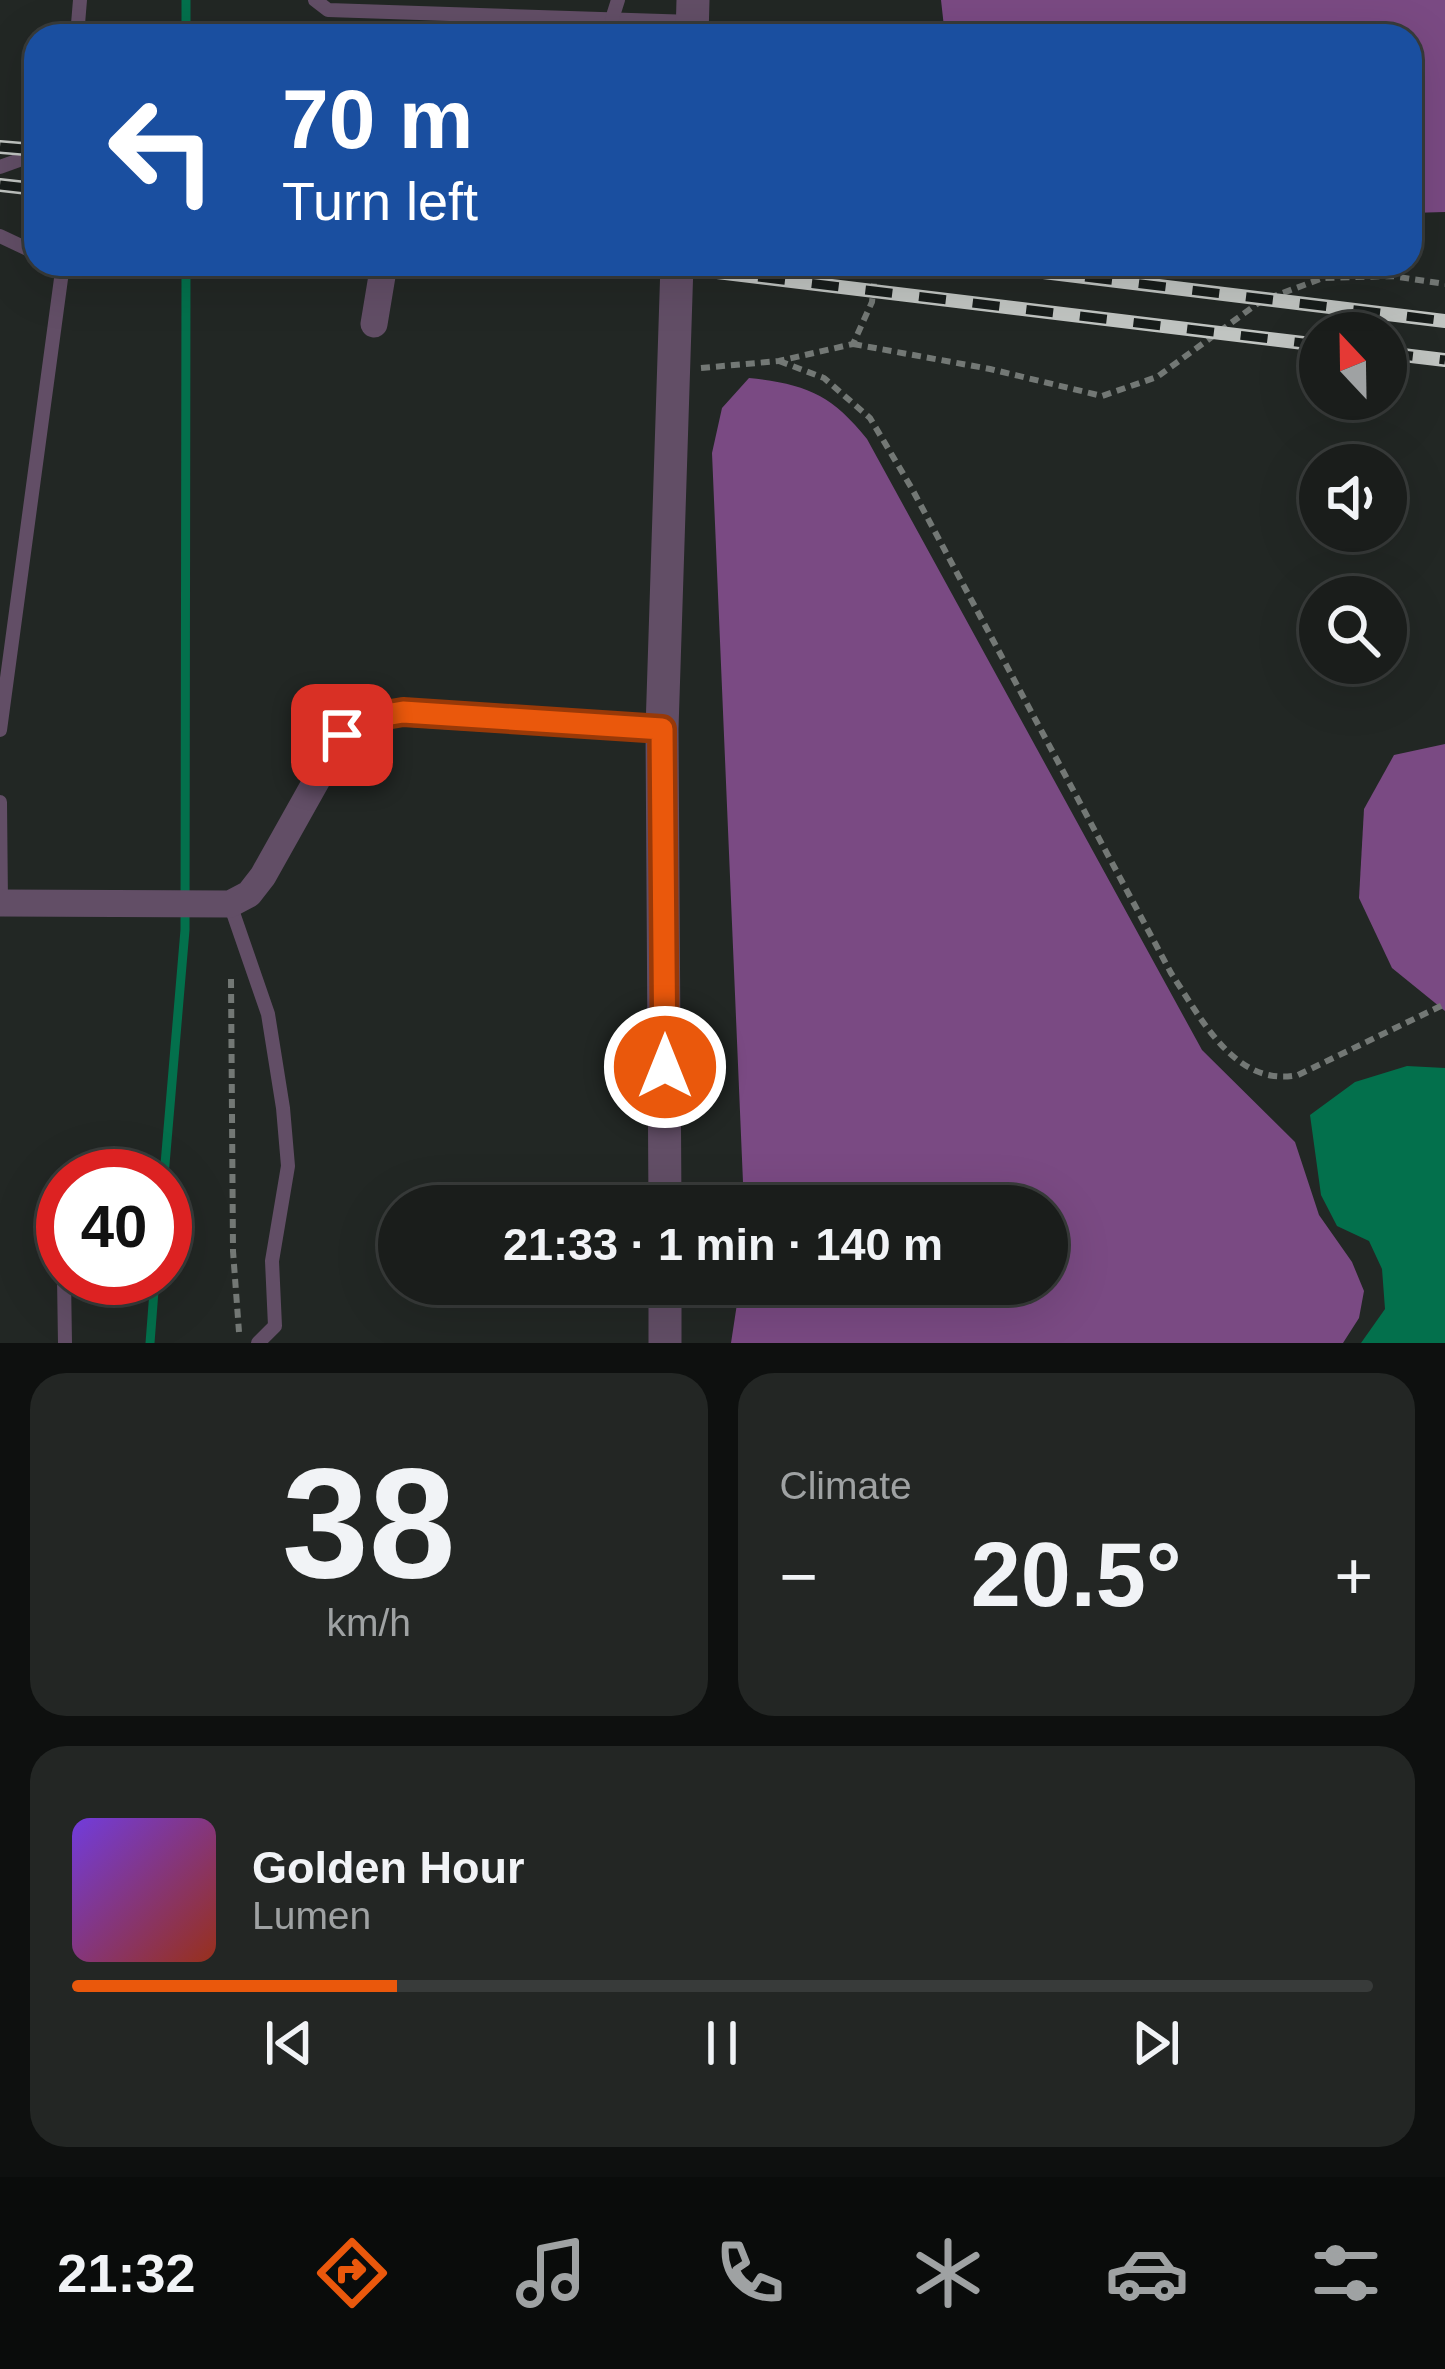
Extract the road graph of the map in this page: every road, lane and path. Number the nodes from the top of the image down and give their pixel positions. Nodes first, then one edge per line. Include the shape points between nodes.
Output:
1 (315, 0) edge
2 (618, 0) edge
3 (693, 19) edge
4 (611, 20) junction
5 (60, 276) edge
6 (382, 276) edge
7 (677, 276) edge
8 (875, 276) edge
9 (1445, 284) edge
10 (374, 324) dead end
11 (854, 344) junction
12 (779, 361) junction
13 (674, 370) junction
14 (662, 729) junction
15 (0, 730) edge
16 (0, 802) edge
17 (0, 903) edge
18 (218, 904) junction
19 (231, 973) dead end
20 (1445, 1004) edge
21 (665, 1185) edge
22 (64, 1305) edge
23 (665, 1305) edge
24 (65, 1343) edge
25 (240, 1343) edge
26 (258, 1343) edge
27 (665, 1343) edge

1 - 4 lane via 328,10
2 - 4 lane
3 - 4 lane
5 - 15 lane
6 - 10 street
7 - 13 street
8 - 11 path
9 - 11 path via 1323,278 1262,301 1157,376 1102,396
11 - 12 path
12 - 13 path
12 - 20 path via 824,378 870,418 1171,974 1219,1042 1249,1070 1279,1079
13 - 14 street
14 - 18 street via 403,712 368,718 342,735 249,894
14 - 21 street
16 - 17 lane
17 - 18 street
18 - 26 lane via 268,1014 288,1166 272,1261 275,1327
19 - 25 path
22 - 24 lane
23 - 27 street

